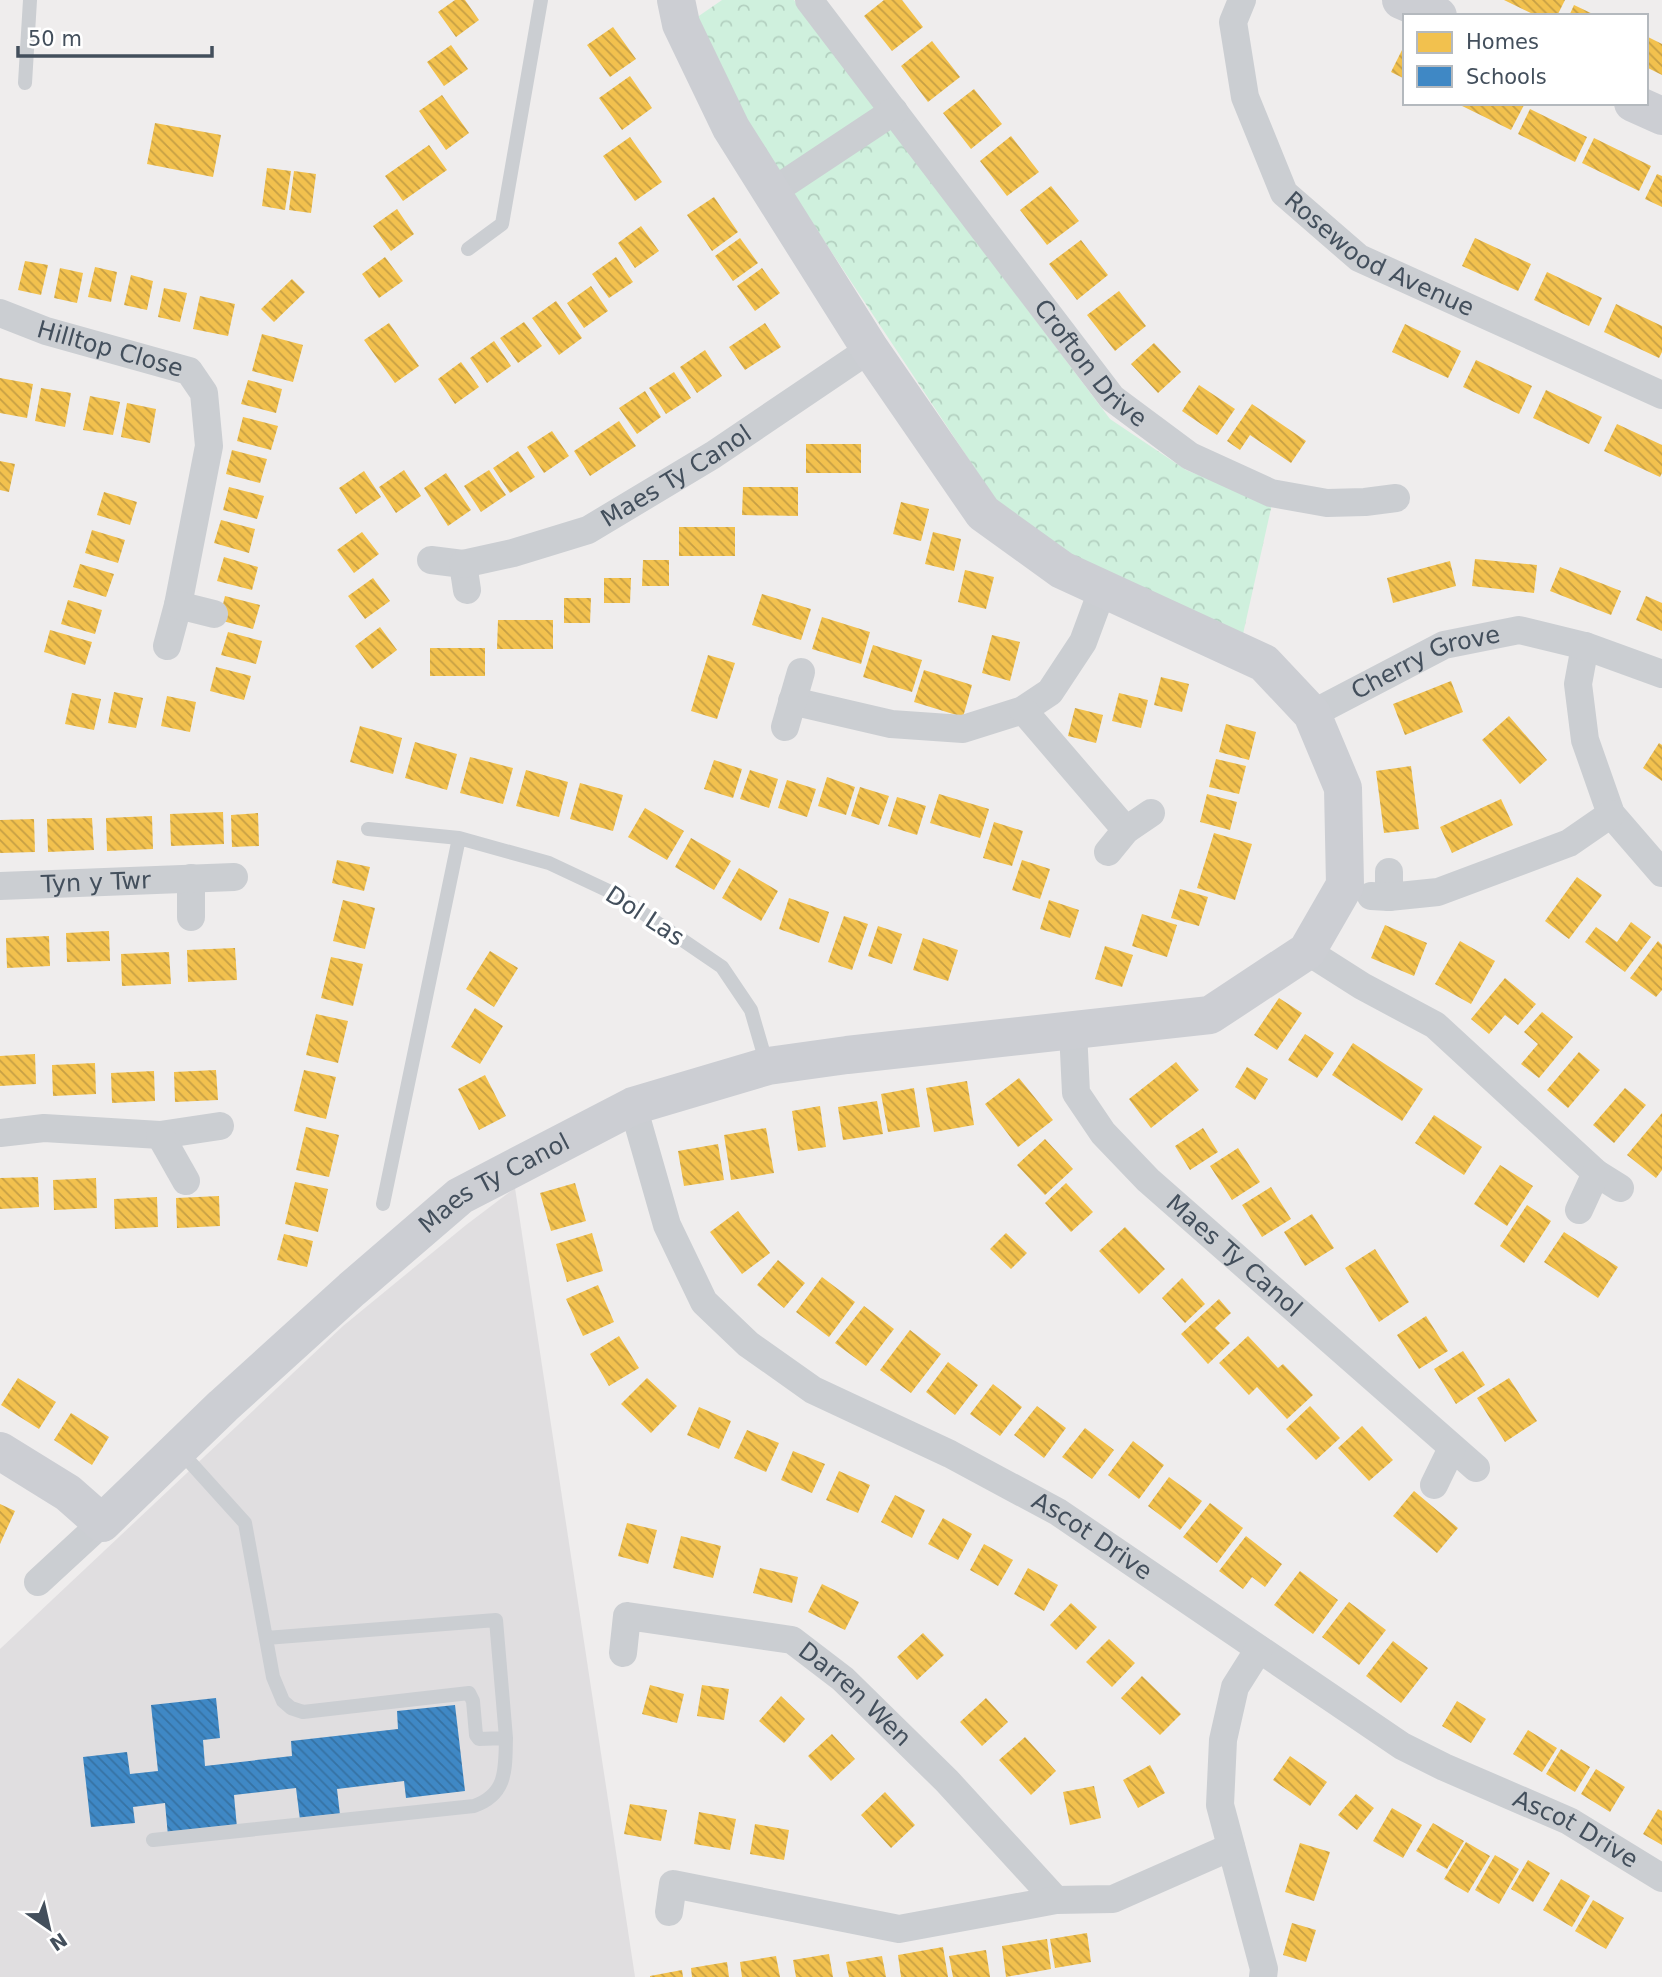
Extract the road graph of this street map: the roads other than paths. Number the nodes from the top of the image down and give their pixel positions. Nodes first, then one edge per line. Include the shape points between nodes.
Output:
1 (30, 0) edge
2 (541, 0) edge
3 (676, 0) edge
4 (809, 0) edge
5 (1242, 0) edge
6 (1401, 0) edge
7 (1433, 14) edge
8 (25, 83) dead end
9 (1637, 105) edge
10 (894, 111) junction
11 (1662, 116) edge
12 (772, 192) junction
13 (468, 249) dead end
14 (0, 313) edge
15 (870, 349) junction
16 (1662, 395) edge
17 (1396, 498) dead end
18 (431, 560) dead end
19 (1103, 588) junction
20 (178, 605) junction
21 (214, 614) dead end
22 (167, 646) dead end
23 (1586, 646) junction
24 (801, 672) dead end
25 (1662, 674) edge
26 (1023, 710) junction
27 (1312, 714) junction
28 (1151, 813) dead end
29 (1611, 814) junction
30 (368, 829) dead end
31 (1126, 830) junction
32 (459, 838) junction
33 (1108, 852) dead end
34 (1662, 873) edge
35 (234, 877) dead end
36 (191, 878) junction
37 (0, 886) edge
38 (1383, 888) dead end
39 (191, 917) dead end
40 (1307, 951) junction
41 (1073, 1031) junction
42 (768, 1066) junction
43 (633, 1106) junction
44 (220, 1126) dead end
45 (0, 1133) edge
46 (160, 1135) junction
47 (1596, 1173) junction
48 (186, 1181) dead end
49 (1620, 1188) dead end
50 (383, 1204) dead end
51 (1579, 1210) dead end
52 (1452, 1448) junction
53 (179, 1450) junction
54 (0, 1451) edge
55 (1476, 1468) dead end
56 (1434, 1485) dead end
57 (102, 1523) junction
58 (38, 1582) dead end
59 (266, 1637) junction
60 (1259, 1649) junction
61 (623, 1653) dead end
62 (506, 1738) junction
63 (153, 1840) dead end
64 (1231, 1847) junction
65 (1662, 1878) edge
66 (1056, 1900) junction
67 (669, 1912) dead end
68 (1263, 1977) edge

1 - 8 lane
2 - 13 lane via 502,223
3 - 12 street, Maes Ty Canol via 681,24 732,128
4 - 10 street, Crofton Drive
5 - 16 street, Rosewood Avenue via 1233,22 1245,97 1284,192 1359,258
6 - 7 street
9 - 11 street
10 - 12 street
10 - 17 street, Crofton Drive via 1112,398 1190,456 1271,493 1327,503 1364,491
12 - 15 street, Maes Ty Canol
14 - 20 street, Hilltop Close via 46,331 189,371 204,393 209,446
15 - 18 street, Maes Ty Canol via 713,455 588,530 513,553 465,577
15 - 19 street, Maes Ty Canol via 983,513 1062,569
19 - 26 street via 1083,642 1050,692
19 - 27 street, Maes Ty Canol via 1264,663
20 - 21 street
20 - 22 street, Hilltop Close
23 - 25 street, Cherry Grove
23 - 27 street, Cherry Grove via 1519,630 1444,645
23 - 29 street via 1578,684 1585,740
24 - 26 street via 788,714 963,729
26 - 31 street
27 - 40 street, Maes Ty Canol via 1343,788 1345,885
28 - 31 street
29 - 34 street
29 - 38 street via 1569,843 1438,892
30 - 32 lane, Dol Las
31 - 33 street
32 - 42 lane, Dol Las via 549,863 615,894 722,967 751,1010
32 - 50 lane
35 - 36 street, Tyn y Twr
36 - 37 street, Tyn y Twr
36 - 39 street
40 - 41 street, Maes Ty Canol via 1210,1015
40 - 47 street via 1435,1025
41 - 42 street, Maes Ty Canol
41 - 52 street, Maes Ty Canol via 1076,1093 1103,1133 1148,1180
42 - 43 street, Maes Ty Canol
43 - 53 street, Maes Ty Canol via 460,1196
43 - 60 street, Ascot Drive via 667,1225 704,1302 748,1344 813,1390 950,1454 1058,1512
44 - 46 street
45 - 46 street via 44,1128
46 - 48 street
47 - 49 street
47 - 51 street
52 - 55 street, Maes Ty Canol
52 - 56 street
53 - 57 street, Maes Ty Canol
53 - 59 lane via 245,1523
54 - 57 street via 68,1493
57 - 58 street, Maes Ty Canol
59 - 62 lane via 278,1693 291,1708 303,1712 469,1693 479,1739
59 - 62 lane via 496,1620
60 - 64 street via 1235,1687 1223,1740 1220,1805
60 - 65 street, Ascot Drive via 1402,1746 1569,1821
61 - 66 street, Darren Wen via 626,1616 792,1640 843,1679 947,1781
62 - 63 lane via 500,1786 474,1806
64 - 66 street via 1113,1899
64 - 68 street
66 - 67 street via 899,1929 673,1884

